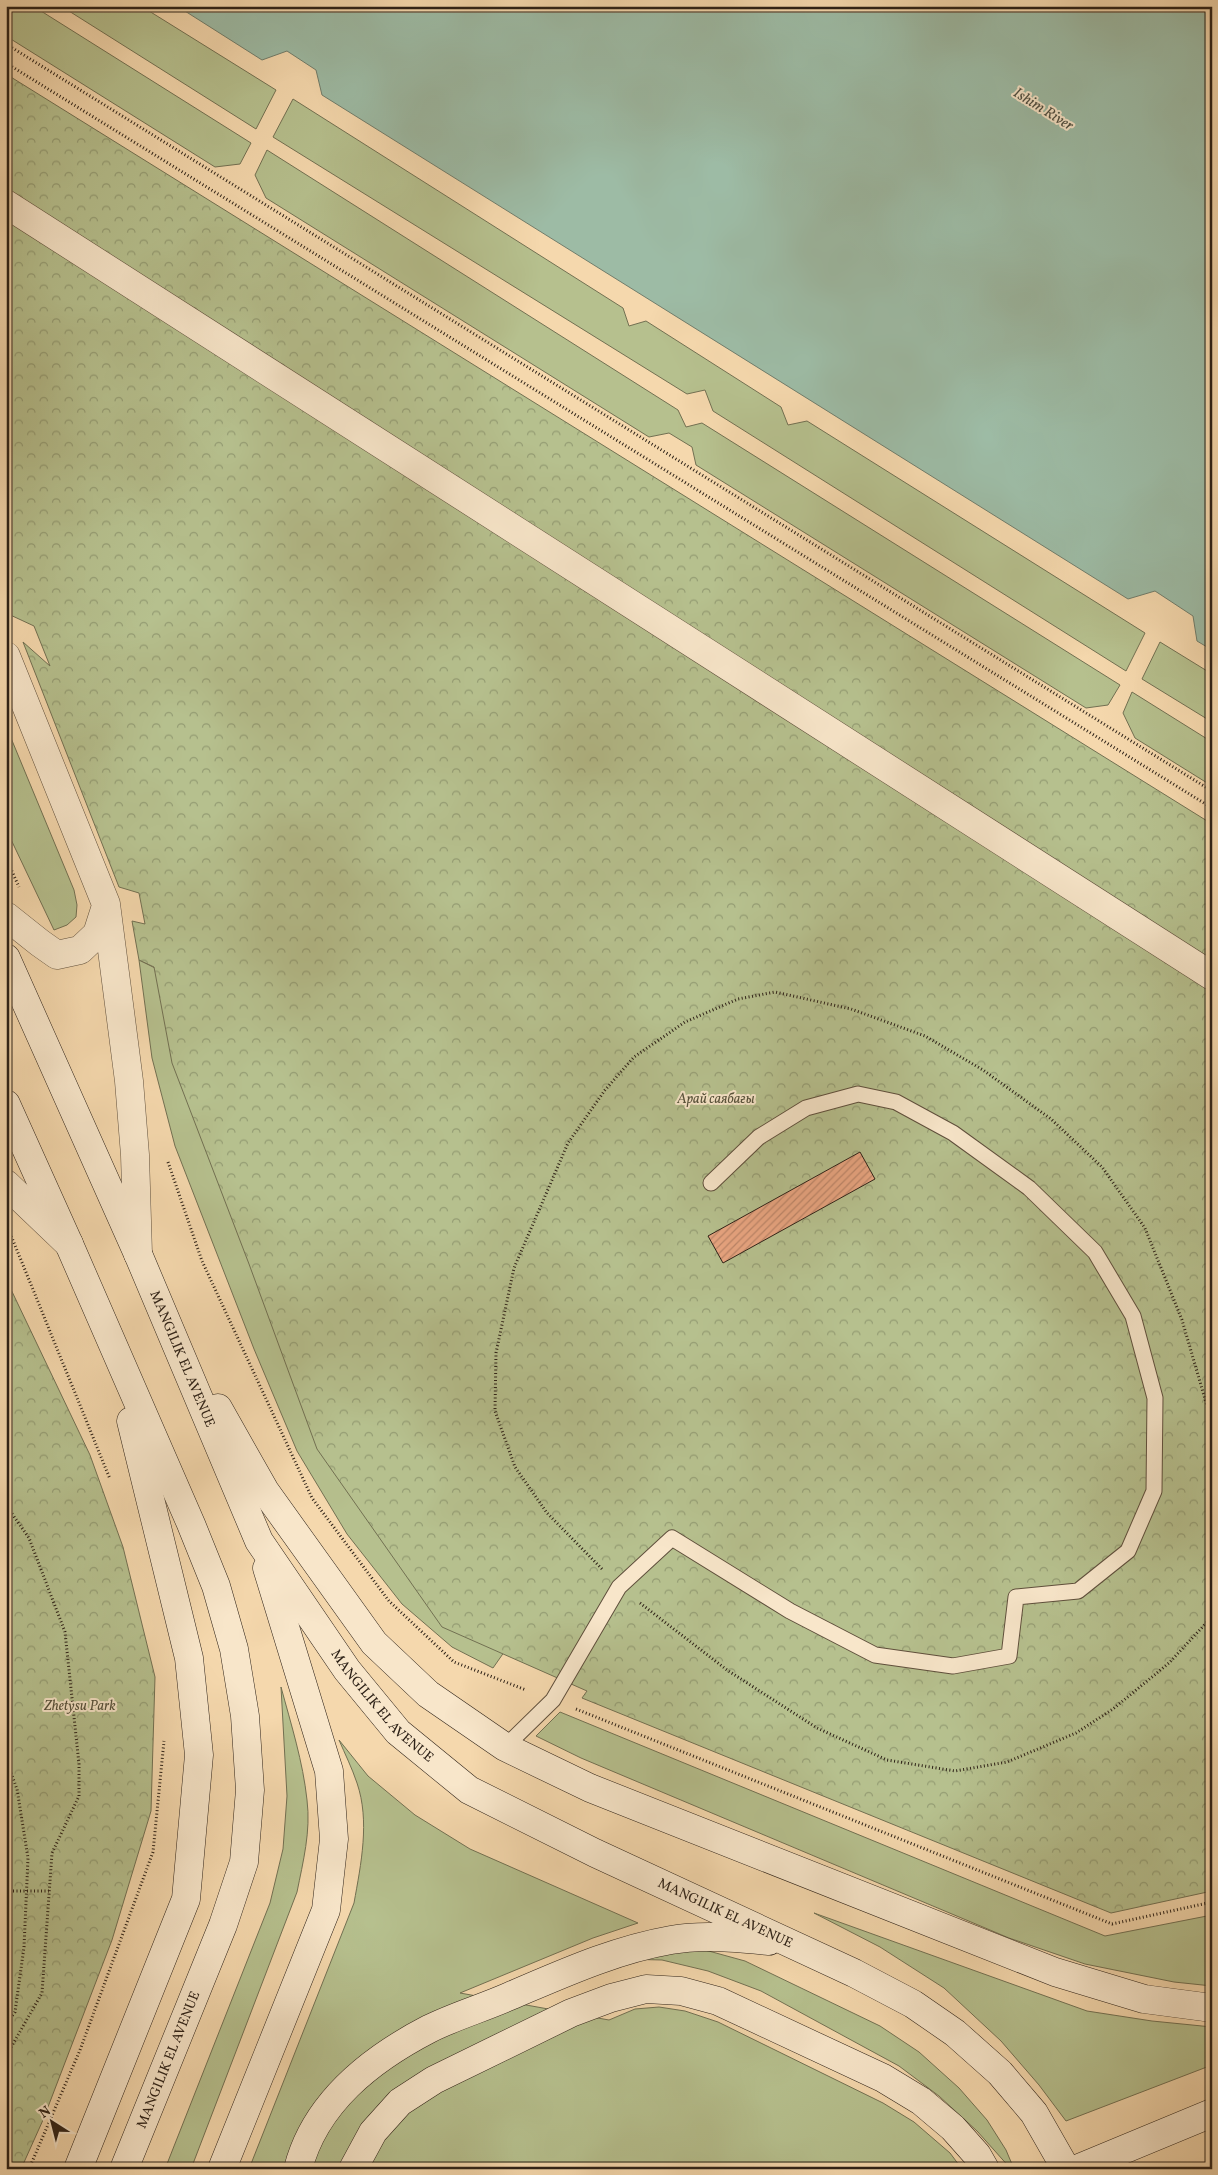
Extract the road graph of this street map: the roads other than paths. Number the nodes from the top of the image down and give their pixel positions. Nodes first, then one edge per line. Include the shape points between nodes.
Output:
1 (6, 204) edge
2 (6, 656) edge
3 (106, 904) junction
4 (6, 916) edge
5 (6, 958) edge
6 (1212, 976) edge
7 (6, 1104) edge
8 (711, 1183) dead end
9 (6, 1184) edge
10 (70, 1244) junction
11 (138, 1254) junction
12 (156, 1301) junction
13 (114, 1352) junction
14 (258, 1541) junction
15 (506, 1748) junction
16 (791, 1943) junction
17 (1212, 2008) edge
18 (1212, 2113) edge
19 (78, 2169) edge
20 (124, 2169) edge
21 (222, 2169) edge
22 (298, 2169) edge
23 (353, 2169) edge
24 (986, 2169) edge
25 (1066, 2169) edge
26 (1077, 2169) edge

1 - 6 main road
2 - 3 main road
3 - 4 main road via 97,934 80,950 57,955
3 - 11 main road via 129,1081
5 - 11 main road, MANGILIK EL AVENUE
7 - 10 main road, MANGILIK EL AVENUE
8 - 15 lane via 759,1137 806,1108 858,1094 896,1102 954,1133 1029,1188 1095,1252 1133,1316 1154,1398 1154,1491 1128,1552 1078,1592 1016,1597 1009,1656 953,1666 875,1655 790,1611 672,1538 619,1586 553,1700
9 - 10 main road
10 - 13 main road, MANGILIK EL AVENUE
11 - 12 main road, MANGILIK EL AVENUE
12 - 14 main road, MANGILIK EL AVENUE
12 - 15 main road via 265,1491 374,1643 428,1694
13 - 19 main road via 189,1658 199,1755 186,1899
13 - 20 main road, MANGILIK EL AVENUE via 216,1586 234,1649 245,1716 250,1790 244,1862 223,1925
14 - 16 main road, MANGILIK EL AVENUE via 347,1670 398,1732 469,1790 595,1853
14 - 21 main road via 329,1771 334,1839 326,1910
15 - 17 main road via 590,1788 1055,1972 1144,1999
16 - 22 main road via 717,1937 672,1940 627,1950 430,2029 357,2076 329,2105 313,2132
16 - 25 main road, MANGILIK EL AVENUE via 913,2004 955,2033 1000,2073 1034,2113
18 - 26 main road
23 - 24 main road via 374,2132 400,2102 434,2080 571,2013 611,1998 646,1990 681,1992 718,2001 883,2078 922,2101 954,2128

